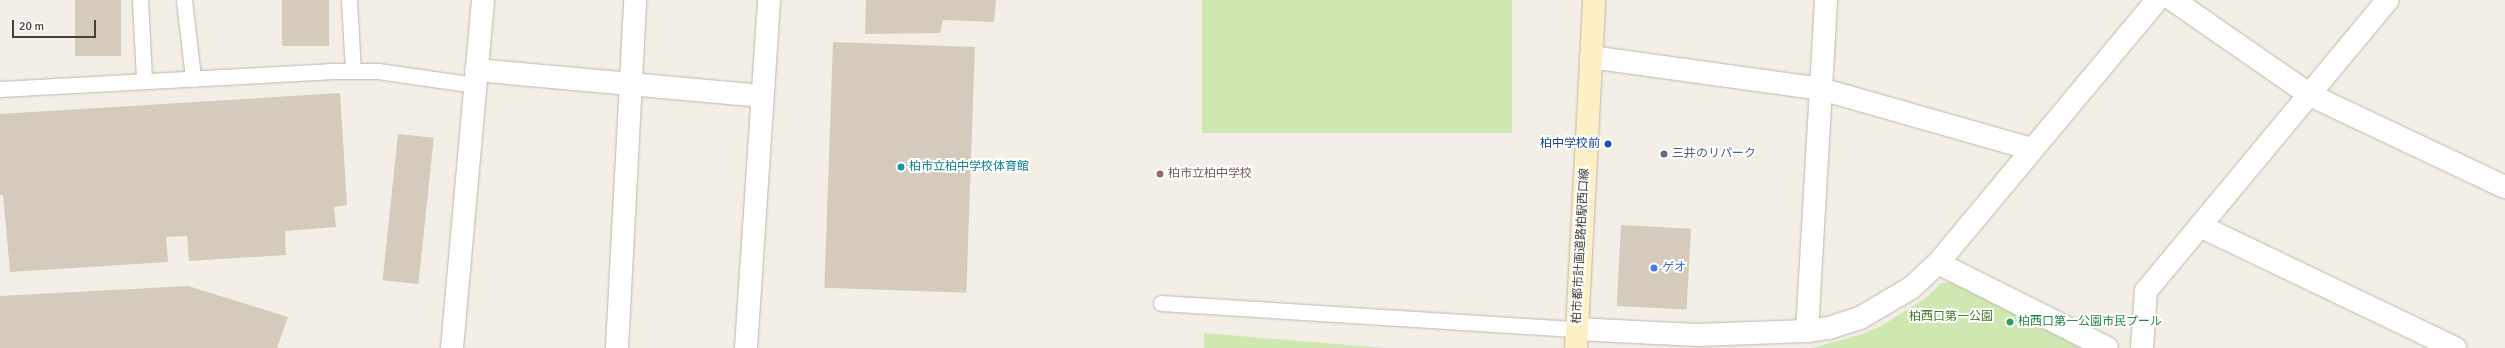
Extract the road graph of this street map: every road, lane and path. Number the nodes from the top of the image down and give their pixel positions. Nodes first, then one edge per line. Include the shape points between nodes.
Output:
1 (140, 0) edge
2 (184, 0) edge
3 (349, 0) edge
4 (483, 0) edge
5 (635, 0) edge
6 (769, 0) edge
7 (1594, 0) edge
8 (1826, 0) edge
9 (2157, 0) edge
10 (2173, 0) edge
11 (2388, 0) edge
12 (1591, 57) junction
13 (353, 71) junction
14 (476, 77) junction
15 (193, 78) junction
16 (144, 80) junction
17 (631, 83) junction
18 (0, 89) edge
19 (1821, 89) junction
20 (2310, 95) junction
21 (762, 96) junction
22 (2032, 149) junction
23 (2505, 187) edge
24 (2200, 226) junction
25 (1938, 263) junction
26 (1161, 303) dead end
27 (1807, 331) junction
28 (1576, 339) edge
29 (1696, 341) edge
30 (452, 348) edge
31 (617, 348) edge
32 (746, 348) edge
33 (2107, 348) edge
34 (2142, 348) edge
35 (2455, 348) edge

1 - 16 lane
2 - 15 lane
3 - 13 lane
4 - 14 street
5 - 17 street
6 - 21 street
7 - 12 street, 柏市都市計画道路柏駅西口線
8 - 19 street
9 - 22 street
10 - 20 street
11 - 20 street
12 - 19 street
12 - 28 street, 柏市都市計画道路柏駅西口線
13 - 14 lane
13 - 15 lane
14 - 17 street
14 - 30 street
15 - 16 lane
16 - 18 lane
17 - 21 street
17 - 31 street
19 - 22 street
19 - 27 street
20 - 23 street
20 - 24 street
21 - 32 street
22 - 25 street
24 - 34 street via 2146,291
24 - 35 street
25 - 27 street via 1912,288 1860,318 1829,328
25 - 33 street
26 - 28 lane
27 - 29 street
28 - 29 street

